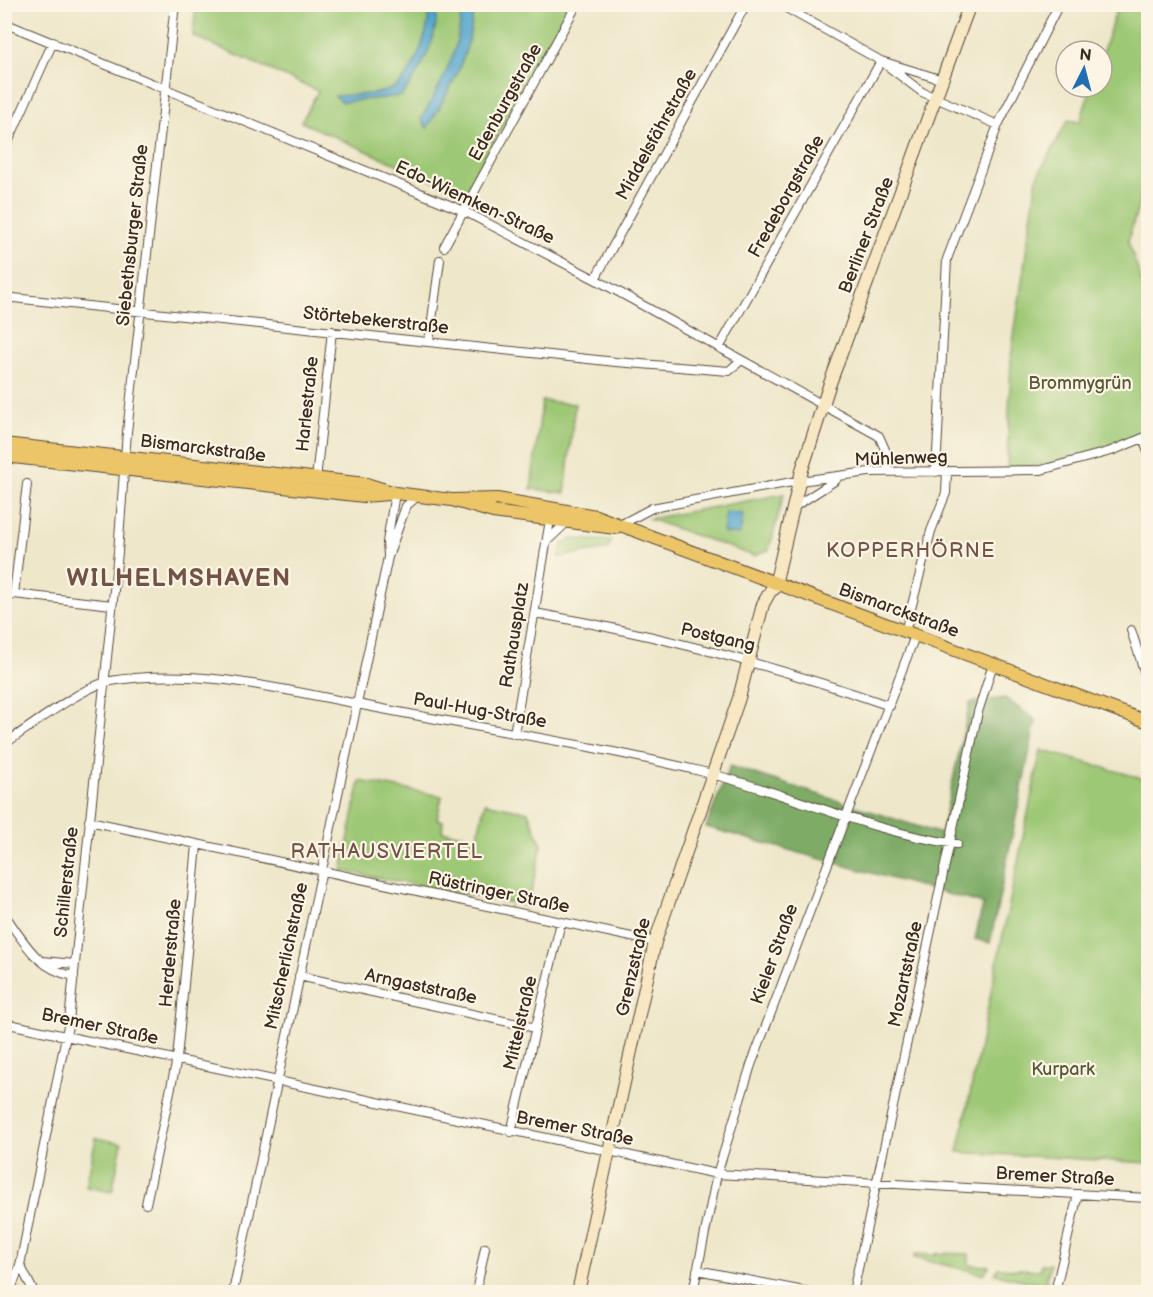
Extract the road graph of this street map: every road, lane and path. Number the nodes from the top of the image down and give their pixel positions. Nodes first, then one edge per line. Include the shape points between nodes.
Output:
1 (175, 4) edge
2 (578, 4) edge
3 (746, 4) edge
4 (779, 4) edge
5 (970, 4) edge
6 (1059, 4) edge
7 (4, 23) edge
8 (53, 42) junction
9 (881, 61) junction
10 (943, 80) junction
11 (164, 87) junction
12 (936, 98) junction
13 (998, 125) junction
14 (4, 151) edge
15 (464, 211) junction
16 (444, 248) dead end
17 (440, 260) dead end
18 (595, 279) junction
19 (4, 297) edge
20 (140, 311) junction
21 (332, 331) junction
22 (429, 342) junction
23 (719, 348) junction
24 (741, 361) junction
25 (822, 406) junction
26 (1146, 437) edge
27 (4, 444) edge
28 (1149, 452) edge
29 (4, 456) edge
30 (125, 464) junction
31 (888, 472) junction
32 (936, 472) junction
33 (947, 472) junction
34 (842, 477) junction
35 (316, 479) junction
36 (800, 481) junction
37 (27, 484) dead end
38 (395, 494) junction
39 (418, 496) junction
40 (452, 500) junction
41 (536, 504) junction
42 (794, 507) junction
43 (568, 516) junction
44 (550, 520) junction
45 (620, 525) junction
46 (637, 531) junction
47 (546, 542) junction
48 (388, 557) junction
49 (775, 583) junction
50 (14, 594) junction
51 (4, 600) edge
52 (112, 605) junction
53 (535, 613) junction
54 (1131, 630) dead end
55 (910, 634) junction
56 (750, 659) junction
57 (993, 664) junction
58 (105, 683) junction
59 (1149, 683) edge
60 (359, 705) junction
61 (890, 706) junction
62 (1149, 722) edge
63 (514, 734) junction
64 (4, 744) edge
65 (713, 774) junction
66 (847, 818) junction
67 (89, 821) junction
68 (954, 843) junction
69 (197, 845) junction
70 (321, 872) junction
71 (4, 914) edge
72 (561, 922) junction
73 (655, 942) junction
74 (38, 960) junction
75 (75, 964) junction
76 (74, 976) junction
77 (299, 976) junction
78 (4, 1023) edge
79 (536, 1028) junction
80 (67, 1037) junction
81 (177, 1059) junction
82 (278, 1081) junction
83 (512, 1132) junction
84 (609, 1151) junction
85 (717, 1174) junction
86 (878, 1182) junction
87 (1078, 1194) junction
88 (1149, 1198) edge
89 (146, 1204) dead end
90 (485, 1248) dead end
91 (21, 1265) junction
92 (697, 1270) junction
93 (10, 1293) edge
94 (34, 1293) edge
95 (233, 1293) edge
96 (476, 1293) edge
97 (578, 1293) edge
98 (693, 1293) edge
99 (809, 1293) edge
100 (853, 1293) edge
101 (1055, 1293) edge

1 - 11 street, Siebethsburger Straße
2 - 15 street, Edenburgstraße
3 - 18 street, Middelsfährstraße
4 - 9 street
5 - 10 main road, Berliner Straße
6 - 13 street
7 - 8 street, Edo-Wiemken-Straße
8 - 11 street, Edo-Wiemken-Straße
8 - 14 street
9 - 10 street
9 - 12 street
9 - 23 street, Fredeborgstraße
10 - 12 main road, Berliner Straße
11 - 15 street, Edo-Wiemken-Straße
11 - 20 street, Siebethsburger Straße
12 - 13 street
12 - 25 main road, Berliner Straße
13 - 32 street via 947,259
15 - 16 street, Edenburgstraße
15 - 18 street, Edo-Wiemken-Straße
17 - 22 street
18 - 23 street, Edo-Wiemken-Straße
19 - 20 street, Störtebekerstraße
20 - 21 street, Störtebekerstraße
20 - 30 street, Siebethsburger Straße
21 - 22 street, Störtebekerstraße
21 - 35 street, Harlestraße
22 - 24 street, Störtebekerstraße via 729,371
23 - 24 street, Edo-Wiemken-Straße
24 - 25 street, Edo-Wiemken-Straße
25 - 31 street, Edo-Wiemken-Straße via 879,436
25 - 36 main road, Berliner Straße
26 - 28 street
26 - 33 street, Mühlenweg via 1041,470
27 - 30 main road, Bismarckstraße
29 - 30 main road, Bismarckstraße
30 - 35 main road, Bismarckstraße
30 - 38 main road, Bismarckstraße via 364,496
30 - 52 street, Schillerstraße
31 - 32 street, Mühlenweg
31 - 34 street, Mühlenweg
32 - 33 street, Mühlenweg
33 - 55 street, Kieler Straße via 946,493 931,531
34 - 36 street, Mühlenweg
34 - 42 street
35 - 38 main road, Bismarckstraße via 366,484
36 - 42 main road, Berliner Straße
36 - 45 street, Mühlenweg via 652,508
37 - 50 street
38 - 39 main road, Bismarckstraße
38 - 48 street, Mitscherlichstraße
39 - 40 main road, Bismarckstraße
39 - 48 street, Mitscherlichstraße via 406,506
40 - 41 main road, Bismarckstraße via 497,499
40 - 44 main road, Bismarckstraße via 493,512
41 - 43 main road, Bismarckstraße
41 - 44 street
42 - 49 main road, Grenzstraße
43 - 44 main road, Bismarckstraße
43 - 45 main road, Bismarckstraße
43 - 46 main road, Bismarckstraße
43 - 47 street
44 - 47 street, Rathausplatz
45 - 46 main road, Bismarckstraße
46 - 49 main road, Bismarckstraße
47 - 53 street, Rathausplatz
48 - 60 street, Mitscherlichstraße
49 - 55 main road, Bismarckstraße
49 - 56 main road, Grenzstraße via 763,604
50 - 51 street
50 - 52 street
52 - 58 street, Schillerstraße
53 - 56 street, Postgang
53 - 63 street, Rathausplatz
54 - 59 street
55 - 57 main road, Bismarckstraße
55 - 61 street, Kieler Straße
56 - 61 street, Postgang
56 - 65 main road, Grenzstraße
57 - 62 main road, Bismarckstraße
57 - 68 street, Mozartstraße via 978,712
58 - 60 street, Paul-Hug-Straße via 160,677 211,679
58 - 64 street, Paul-Hug-Straße
58 - 67 street, Schillerstraße
60 - 63 street, Paul-Hug-Straße
60 - 70 street, Mitscherlichstraße
61 - 66 street, Kieler Straße
63 - 65 street, Paul-Hug-Straße
65 - 66 street, Paul-Hug-Straße
65 - 73 main road, Grenzstraße
66 - 68 street, Paul-Hug-Straße via 927,840
66 - 85 street, Kieler Straße via 751,1065
67 - 69 street, Rüstringer Straße
67 - 75 street, Schillerstraße
68 - 86 street, Mozartstraße
69 - 70 street, Rüstringer Straße
69 - 81 street, Herderstraße
70 - 72 street, Rüstringer Straße
70 - 77 street, Mitscherlichstraße
71 - 74 street
72 - 73 street, Rüstringer Straße
72 - 79 street, Mittelstraße
73 - 84 main road, Grenzstraße
74 - 75 street
74 - 76 street via 52,970
75 - 76 street, Schillerstraße
76 - 80 street, Schillerstraße
77 - 79 street, Arngaststraße
77 - 82 street, Mitscherlichstraße
78 - 80 street, Bremer Straße
79 - 83 street, Mittelstraße
80 - 81 street, Bremer Straße
80 - 91 street, Schillerstraße
81 - 82 street, Bremer Straße
81 - 89 street, Herderstraße
82 - 83 street, Bremer Straße
82 - 95 street, Mitscherlichstraße
83 - 84 street, Bremer Straße
84 - 85 street, Bremer Straße
84 - 97 main road, Grenzstraße
85 - 86 street, Bremer Straße
85 - 92 street, Kieler Straße
86 - 87 street, Bremer Straße
86 - 100 street, Mozartstraße
87 - 88 street, Bremer Straße
87 - 101 street
90 - 96 street
91 - 93 street, Schillerstraße
91 - 94 street
92 - 98 street, Kieler Straße
92 - 99 street

